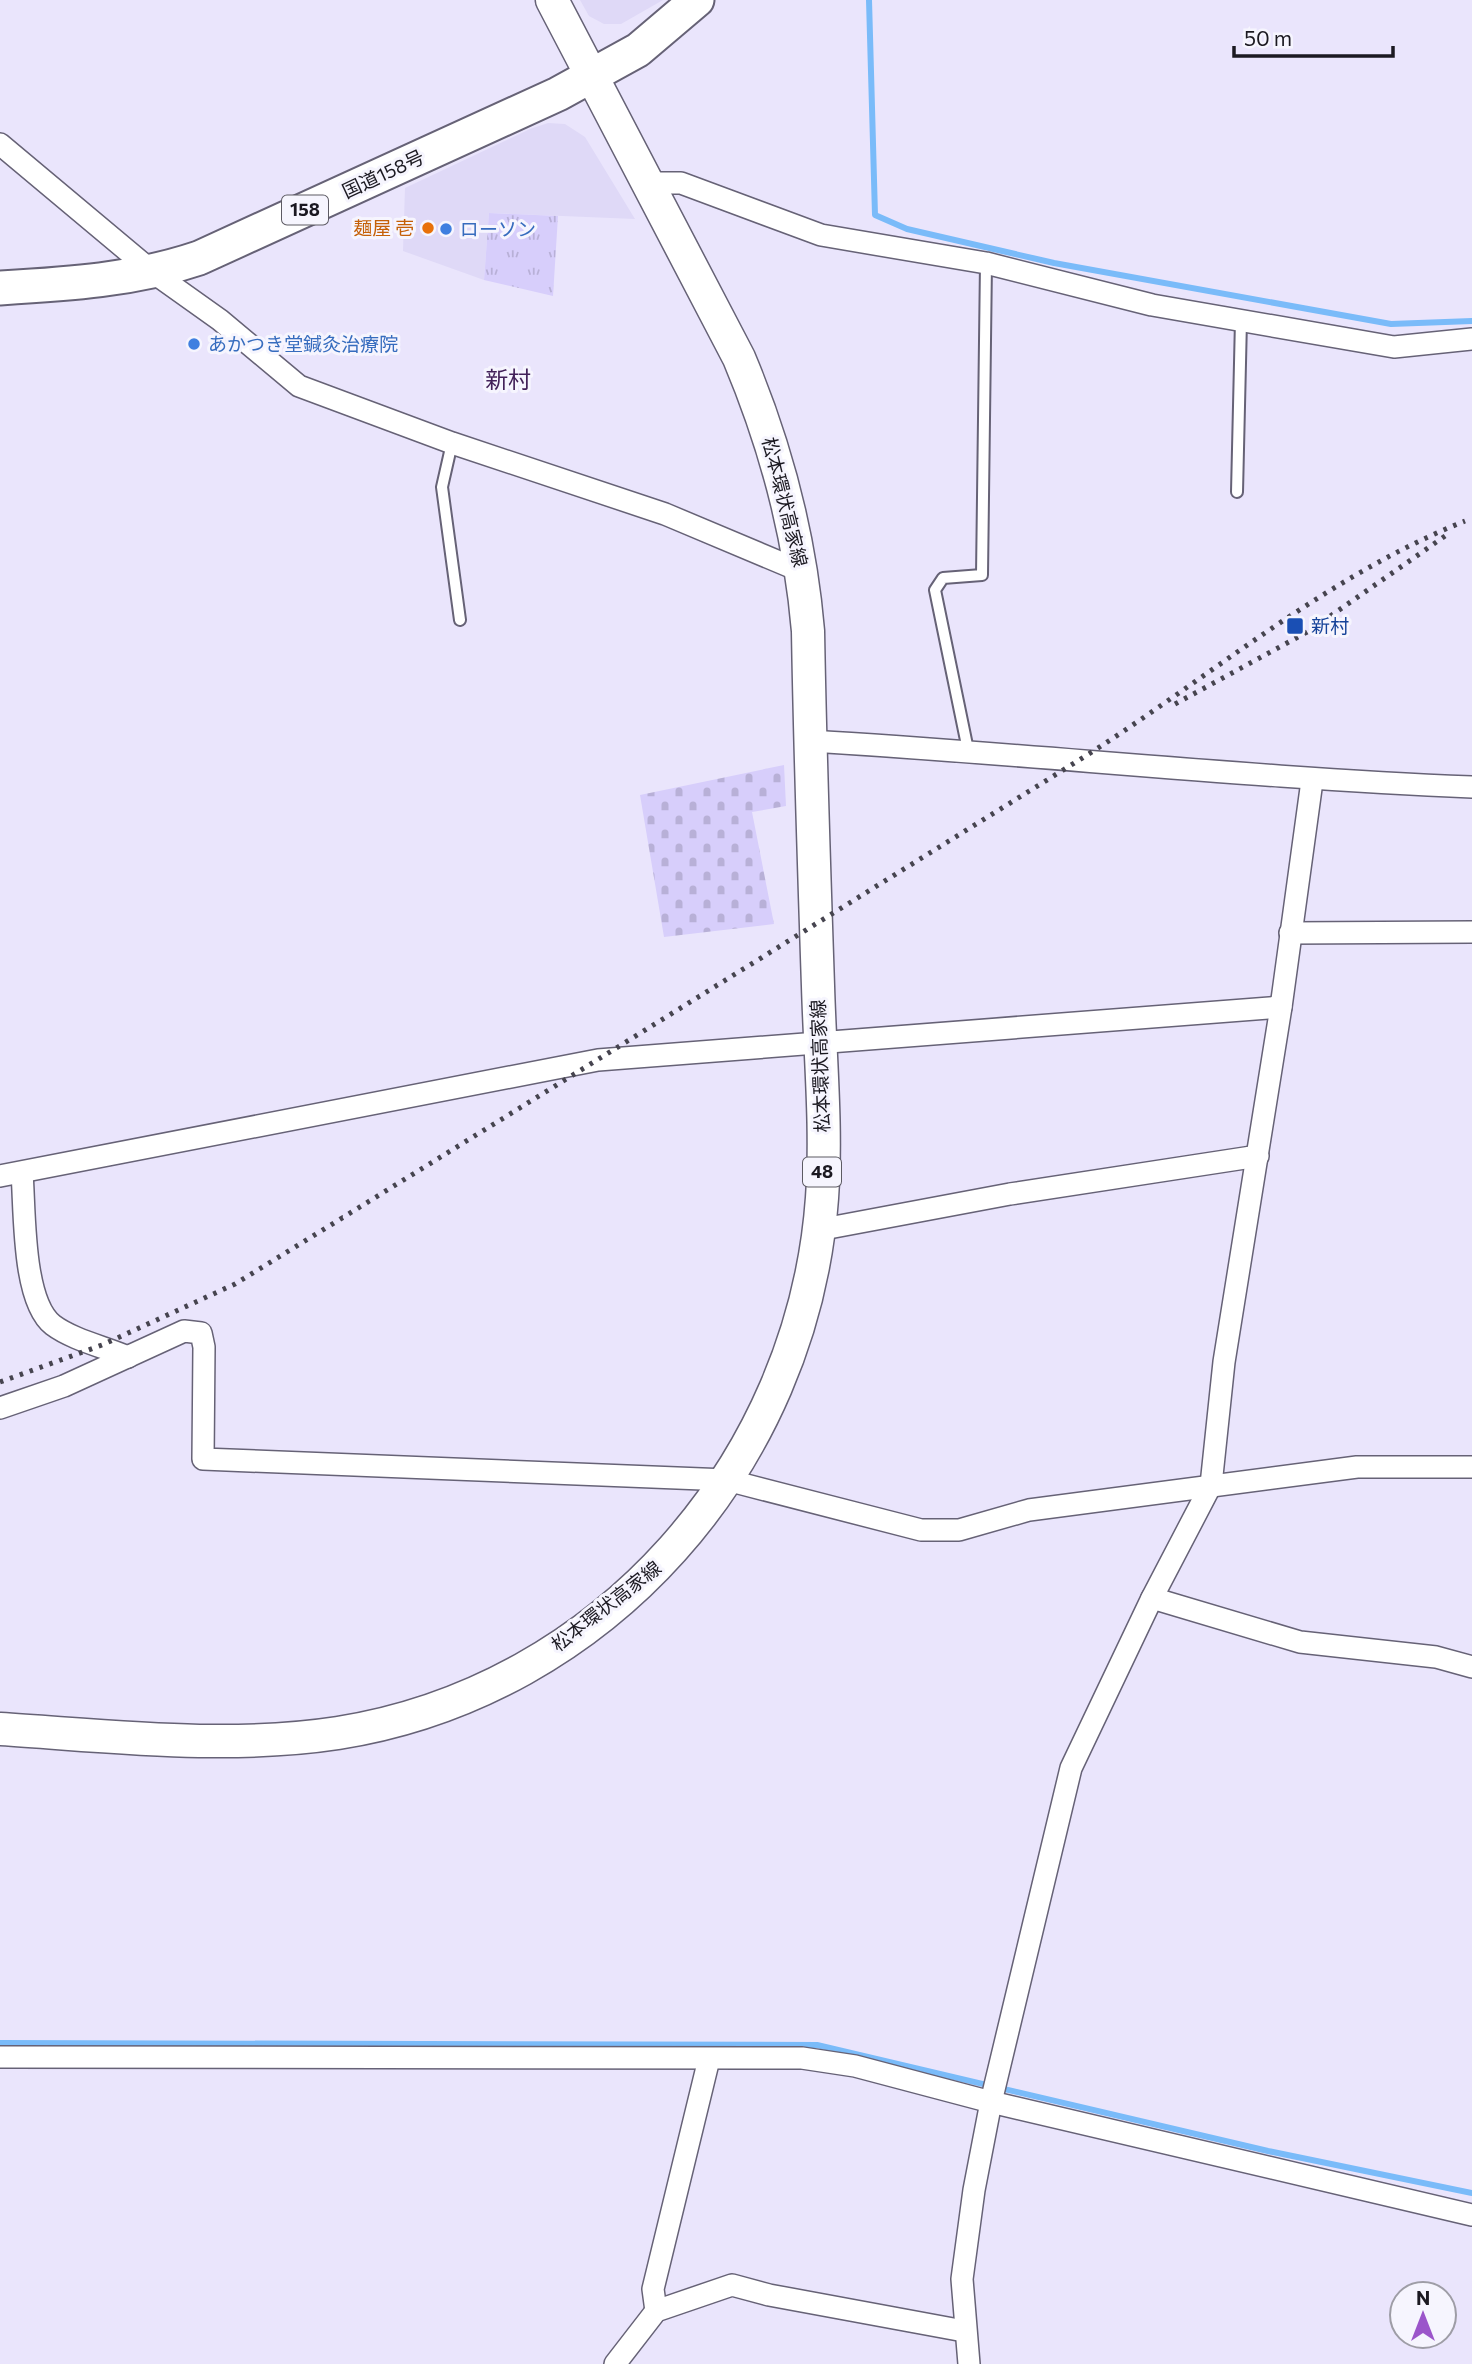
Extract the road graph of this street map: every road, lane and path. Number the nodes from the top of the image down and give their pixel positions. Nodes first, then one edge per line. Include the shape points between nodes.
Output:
1 (552, 0) edge
2 (698, 0) edge
3 (593, 76) junction
4 (0, 145) edge
5 (649, 184) junction
6 (986, 263) junction
7 (154, 273) junction
8 (0, 288) edge
9 (1241, 320) junction
10 (1472, 339) edge
11 (452, 443) junction
12 (1237, 492) dead end
13 (803, 572) junction
14 (460, 620) dead end
15 (810, 741) junction
16 (968, 750) junction
17 (1312, 780) junction
18 (1472, 787) edge
19 (1472, 932) edge
20 (1290, 933) junction
21 (1281, 1007) junction
22 (820, 1041) junction
23 (1258, 1156) junction
24 (22, 1173) junction
25 (0, 1176) edge
26 (818, 1230) junction
27 (128, 1357) junction
28 (0, 1408) edge
29 (1472, 1467) edge
30 (727, 1480) junction
31 (1211, 1485) junction
32 (1152, 1598) junction
33 (1472, 1667) edge
34 (0, 1729) edge
35 (0, 2057) edge
36 (709, 2059) junction
37 (991, 2102) junction
38 (1472, 2215) edge
39 (656, 2311) junction
40 (964, 2331) junction
41 (615, 2364) edge
42 (969, 2364) edge

1 - 3 main road, 松本環状高家線 / 48
2 - 3 highway, 国道158号 / 158 via 638,50
3 - 5 main road, 松本環状高家線 / 48
3 - 7 highway, 国道158号 / 158 via 246,237
4 - 7 street
5 - 6 street via 681,184 821,235
5 - 13 main road, 松本環状高家線 / 48 via 739,358 761,411
6 - 9 street via 1152,305
6 - 16 lane via 982,575 943,578 935,590
7 - 8 highway, 国道158号 / 158 via 78,284
7 - 11 street via 299,386
9 - 10 street via 1394,347
9 - 12 lane
11 - 13 street via 666,514
11 - 14 lane via 442,487
13 - 15 main road, 松本環状高家線 / 48
15 - 16 street
15 - 22 main road, 松本環状高家線 / 48
16 - 17 street
17 - 18 street
17 - 20 street
19 - 20 street
20 - 21 street
21 - 22 street
21 - 23 street
22 - 24 street via 585,1062
22 - 26 main road, 松本環状高家線 / 48 via 822,1195
23 - 26 street via 1010,1194
23 - 31 street via 1224,1362
24 - 25 street
24 - 27 street via 30,1278 42,1311 52,1324
26 - 30 main road, 松本環状高家線 / 48 via 809,1290 779,1383
27 - 28 street
27 - 30 street via 184,1331 201,1333 203,1459
29 - 31 street via 1357,1466
30 - 31 street via 921,1530 959,1530 1029,1510
30 - 34 main road, 松本環状高家線 / 48 via 667,1559 599,1617 508,1677 432,1710 340,1732 245,1740
31 - 32 street
32 - 33 street via 1300,1642 1436,1657
32 - 37 street via 1071,1768
35 - 36 street
36 - 37 street via 816,2060
36 - 39 street via 653,2289
37 - 38 street
37 - 40 street via 962,2279
39 - 40 street via 732,2285
39 - 41 street
40 - 42 street

